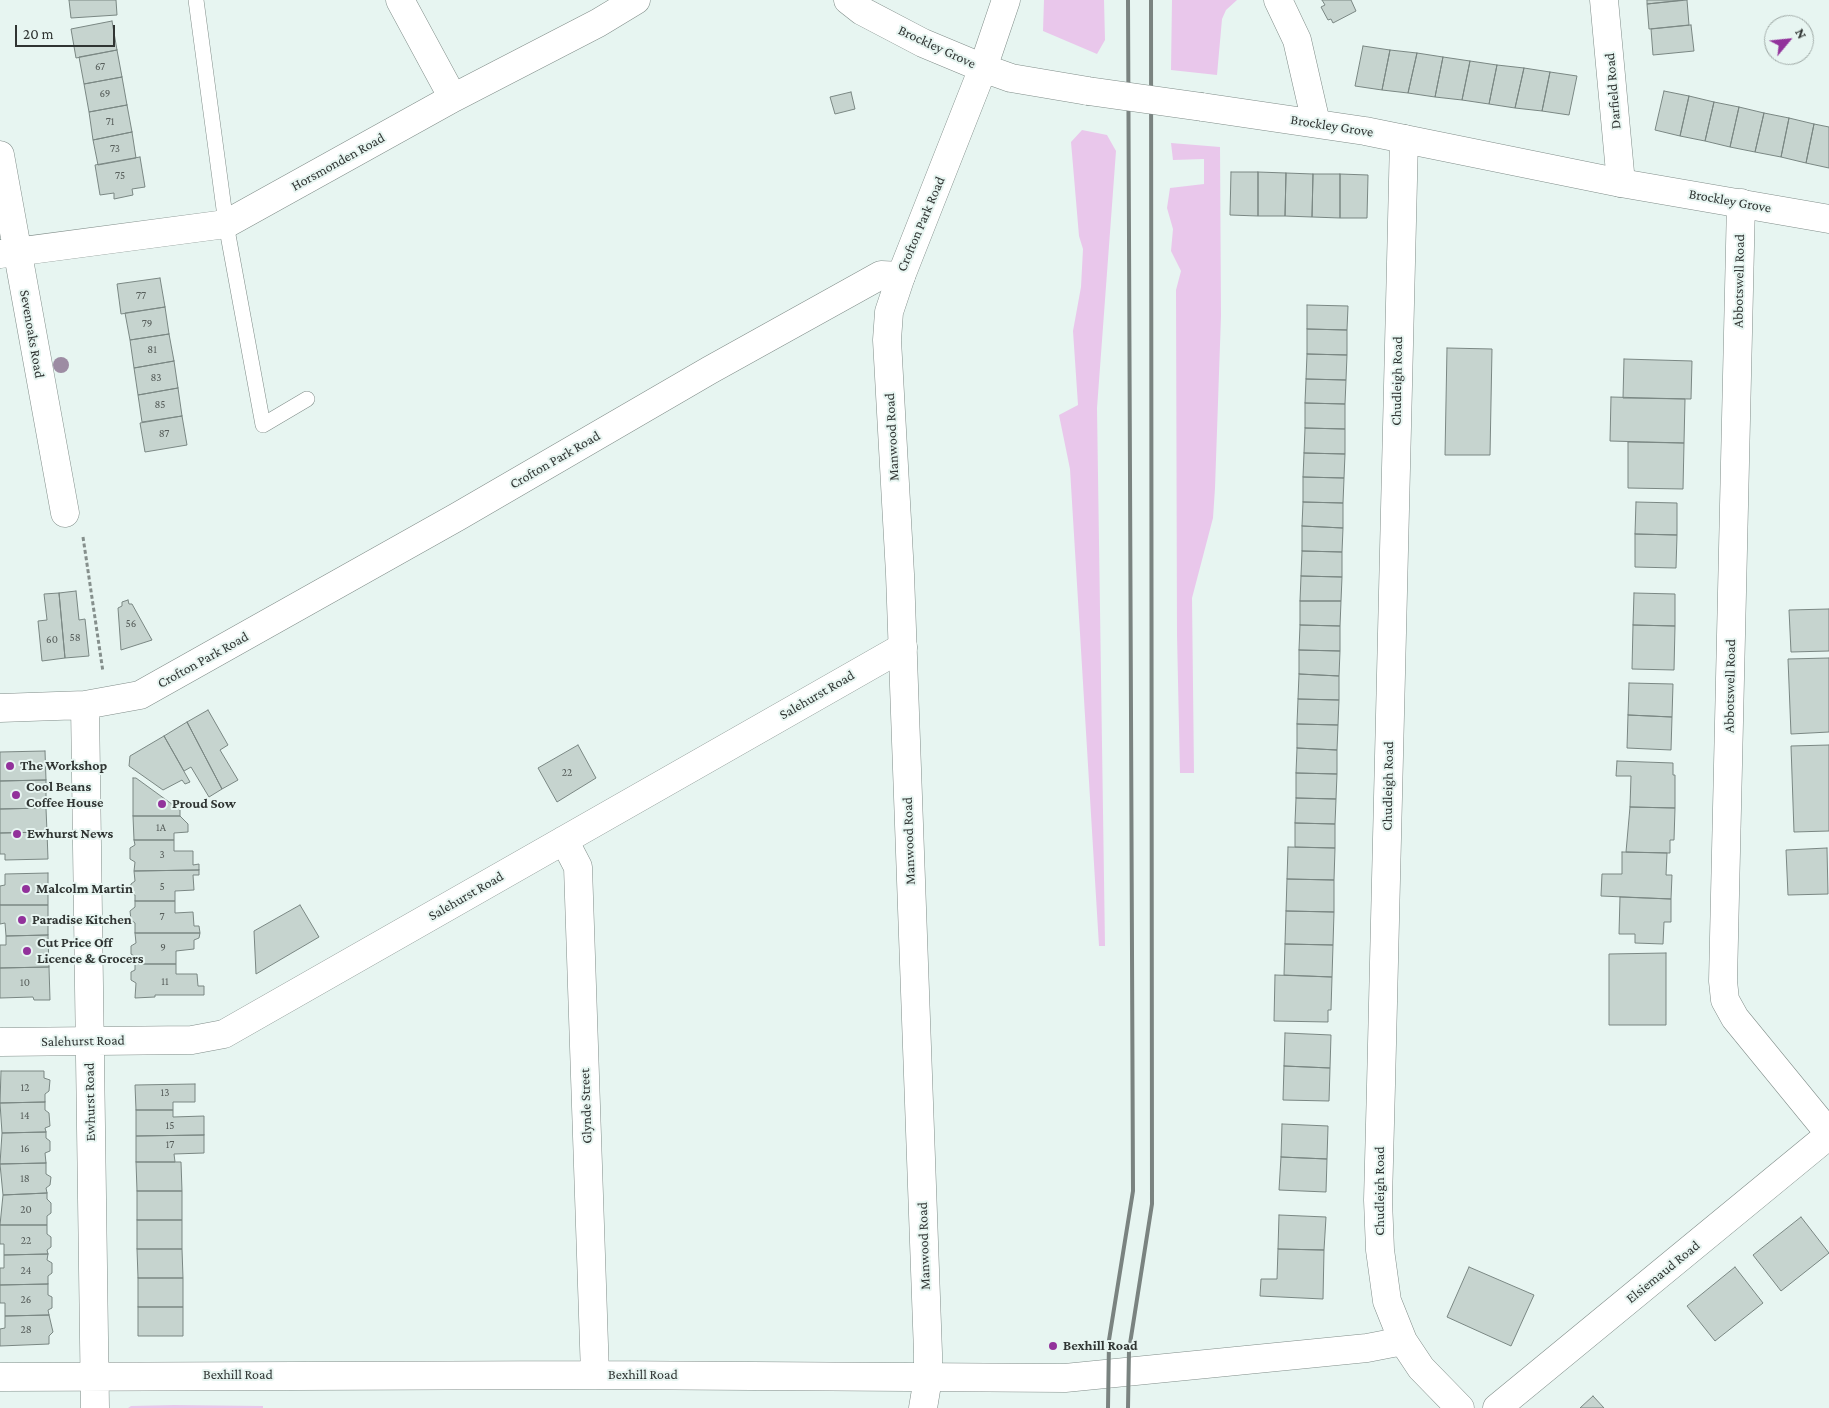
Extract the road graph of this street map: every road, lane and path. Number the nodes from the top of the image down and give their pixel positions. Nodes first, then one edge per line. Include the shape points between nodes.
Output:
1 (196, 0) edge
2 (400, 0) edge
3 (636, 0) edge
4 (848, 0) edge
5 (1006, 0) edge
6 (1278, 0) edge
7 (1604, 0) edge
8 (983, 68) junction
9 (453, 98) junction
10 (1316, 123) junction
11 (1404, 138) junction
12 (0, 155) edge
13 (1621, 182) junction
14 (1741, 203) junction
15 (1829, 220) edge
16 (226, 224) junction
17 (9, 253) edge
18 (901, 276) junction
19 (307, 400) dead end
20 (74, 522) joint
21 (902, 647) junction
22 (96, 704) junction
23 (0, 708) edge
24 (564, 840) junction
25 (89, 1041) junction
26 (0, 1042) edge
27 (1829, 1134) edge
28 (1403, 1341) junction
29 (94, 1375) junction
30 (596, 1375) junction
31 (0, 1377) edge
32 (928, 1378) junction
33 (95, 1408) edge
34 (924, 1408) edge
35 (1460, 1408) edge
36 (1497, 1408) edge

1 - 16 lane
2 - 9 street
3 - 9 street, Horsmonden Road
4 - 8 street, Brockley Grove via 862,11 923,42
5 - 8 street, Crofton Park Road
6 - 10 street via 1297,40
7 - 13 street, Darfield Road
8 - 10 street, Brockley Grove, bridge via 1010,78 1088,91
8 - 18 street, Crofton Park Road
9 - 16 street, Horsmonden Road
10 - 11 street, Brockley Grove
11 - 13 street, Brockley Grove
11 - 28 street, Chudleigh Road via 1378,1200 1387,1301
12 - 17 street, Sevenoaks Road
13 - 14 street, Brockley Grove
14 - 15 street, Brockley Grove
14 - 27 street, Abbotswell Road via 1723,981 1725,1000 1734,1018
16 - 17 street, Horsmonden Road
16 - 19 lane via 263,426
17 - 20 street, Sevenoaks Road
18 - 21 street, Manwood Road via 889,312 887,340
18 - 22 street, Crofton Park Road via 881,275 140,695
20 - 22 path
21 - 24 street, Salehurst Road
21 - 32 street, Manwood Road
22 - 23 street, Crofton Park Road
22 - 25 street, Ewhurst Road
24 - 25 street, Salehurst Road via 224,1034 192,1040
24 - 30 street, Glynde Street via 578,867
25 - 26 street, Salehurst Road
25 - 29 street, Ewhurst Road
27 - 36 street, Elsiemaud Road
28 - 32 street, Bexhill Road via 1367,1348 1095,1376
28 - 35 street, Chudleigh Road via 1421,1368
29 - 30 street, Bexhill Road
29 - 31 street, Bexhill Road
29 - 33 street, Ewhurst Road
30 - 32 street, Bexhill Road
32 - 34 street, Manwood Road

